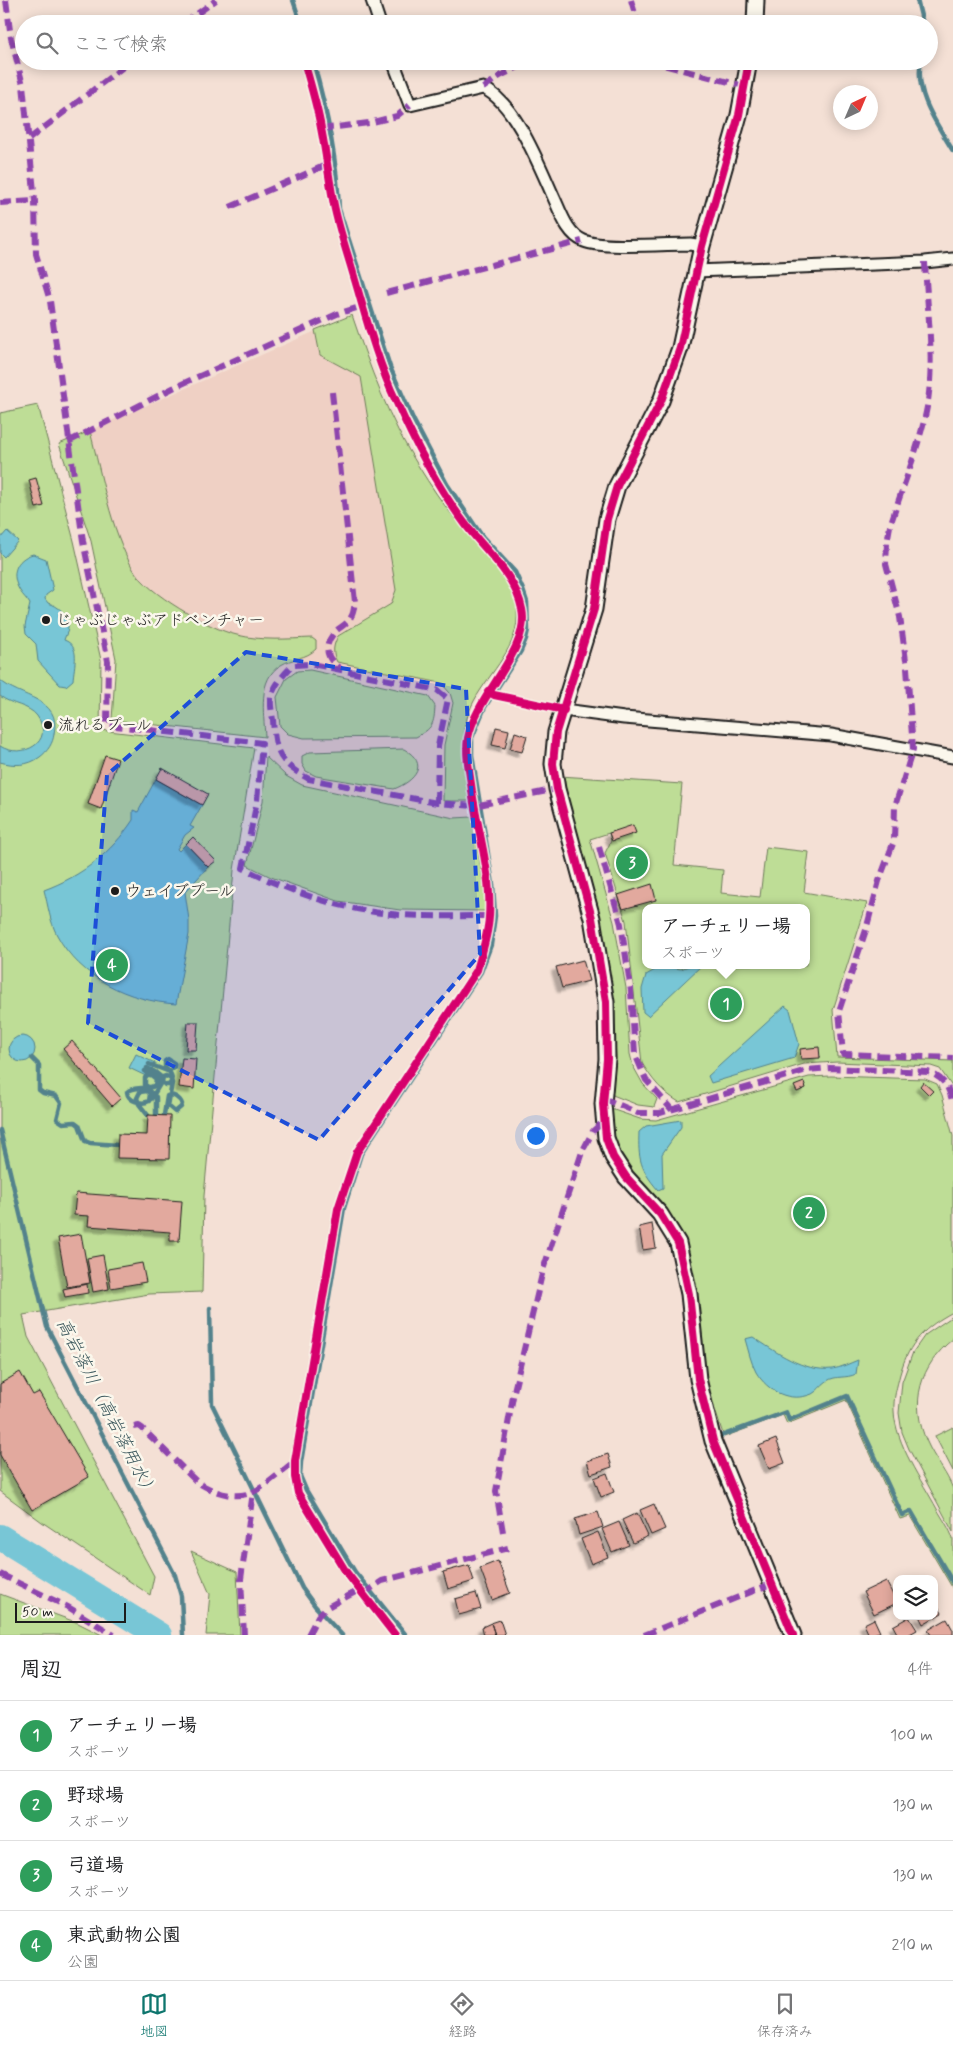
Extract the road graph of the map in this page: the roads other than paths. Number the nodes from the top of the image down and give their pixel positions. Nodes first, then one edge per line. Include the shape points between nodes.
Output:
1 (372, 0) edge
2 (756, 0) edge
3 (377, 15) edge
4 (755, 15) edge
5 (396, 70) edge
6 (747, 70) edge
7 (702, 246) junction
8 (953, 259) edge
9 (696, 271) junction
10 (564, 710) junction
11 (953, 757) edge
12 (793, 1635) edge

1 - 3 street
2 - 4 street
5 - 7 street via 410,106 483,88 491,92 524,134 568,227 582,240 598,245
6 - 7 street via 739,115
7 - 9 street
8 - 9 street
9 - 10 street via 680,348 660,401 617,486 607,519 594,609
10 - 11 street via 831,735
10 - 12 street via 556,732 553,764 556,790 592,918 606,1002 607,1059 603,1104 606,1138 626,1177 660,1214 678,1243 689,1294 698,1379 713,1441

